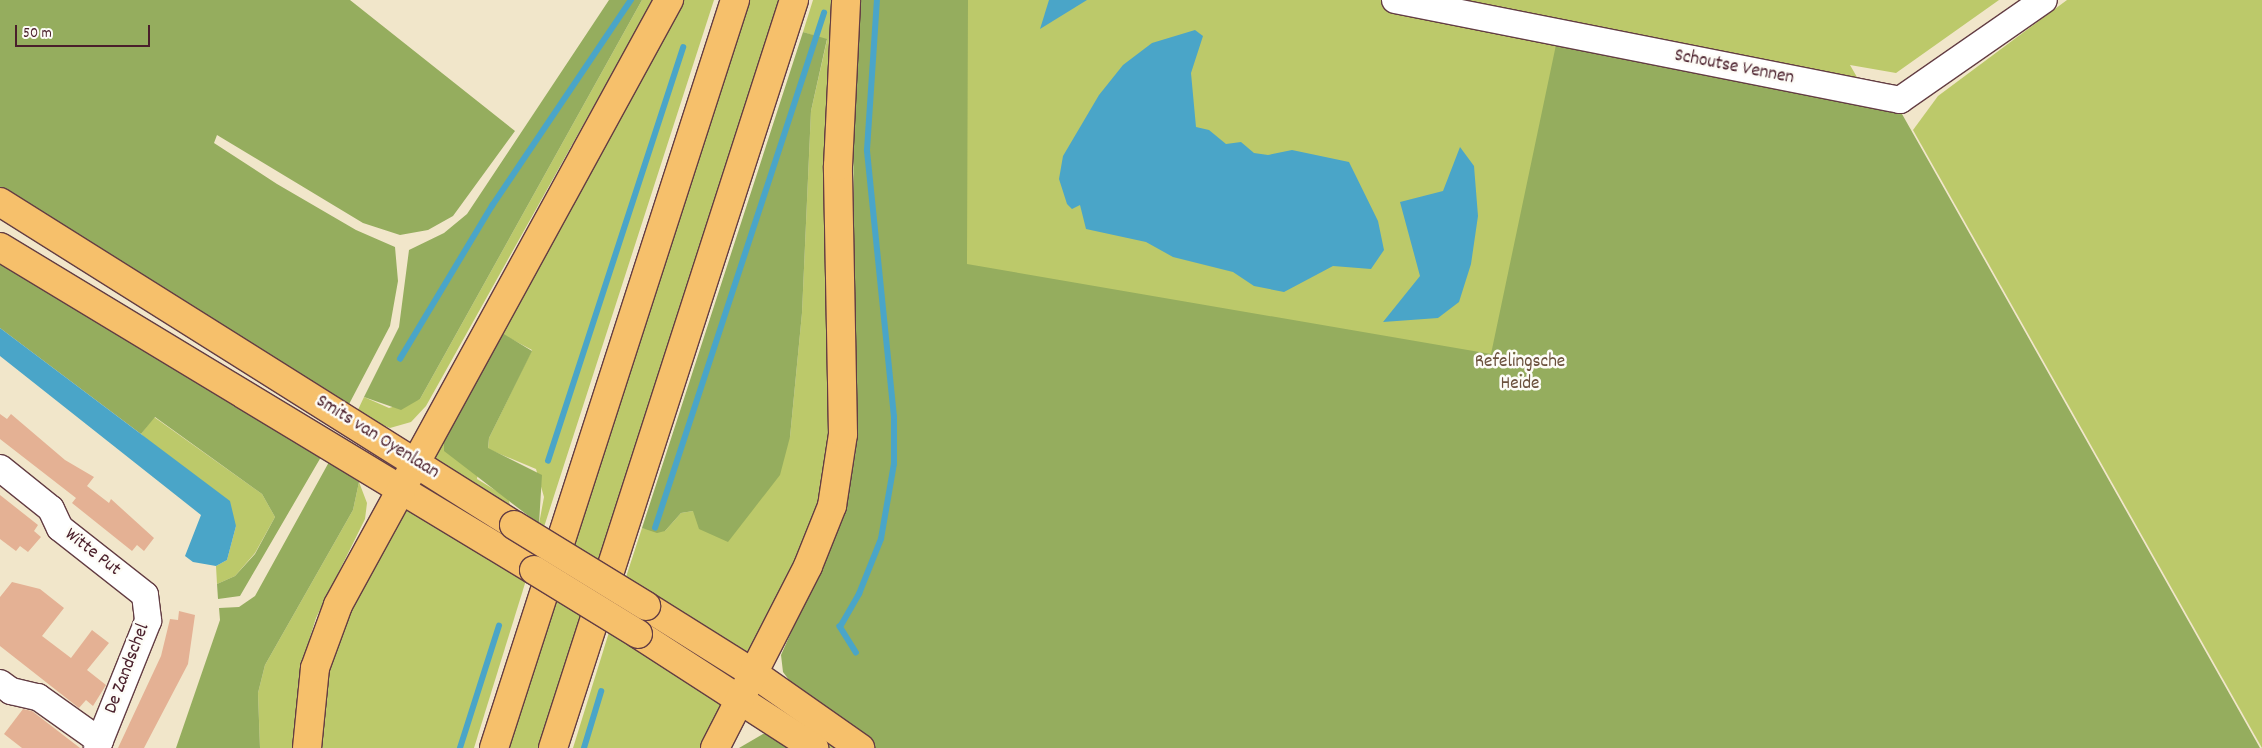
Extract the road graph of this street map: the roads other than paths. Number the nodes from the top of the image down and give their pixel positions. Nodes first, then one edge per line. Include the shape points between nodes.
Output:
1 (668, 0) edge
2 (734, 0) edge
3 (794, 0) edge
4 (846, 0) edge
5 (1396, 0) edge
6 (2044, 0) edge
7 (0, 202) edge
8 (0, 247) edge
9 (414, 462) junction
10 (0, 468) edge
11 (400, 486) junction
12 (145, 595) joint
13 (754, 673) junction
14 (0, 682) edge
15 (741, 698) junction
16 (99, 745) edge
17 (307, 748) edge
18 (494, 748) edge
19 (553, 748) edge
20 (715, 748) edge
21 (814, 748) edge
22 (860, 748) edge

1 - 9 main road
2 - 18 main road
3 - 19 main road
4 - 13 main road via 839,124 843,415 839,466 822,535
5 - 6 street, Schoutse Vennen via 1900,100
7 - 9 main road, Smits van Oyenlaan
8 - 11 main road, Smits van Oyenlaan
9 - 11 main road
9 - 13 main road, Smits van Oyenlaan, bridge
10 - 12 street, Witte Put via 51,509 60,528
11 - 15 main road, Smits van Oyenlaan, bridge
11 - 17 main road via 323,640 309,698
12 - 16 street, De Zandschel via 148,621
13 - 15 main road
13 - 22 main road, Smits van Oyenlaan
14 - 16 street, De Zandschel via 11,691 38,697
15 - 20 main road
15 - 21 main road, Smits van Oyenlaan

